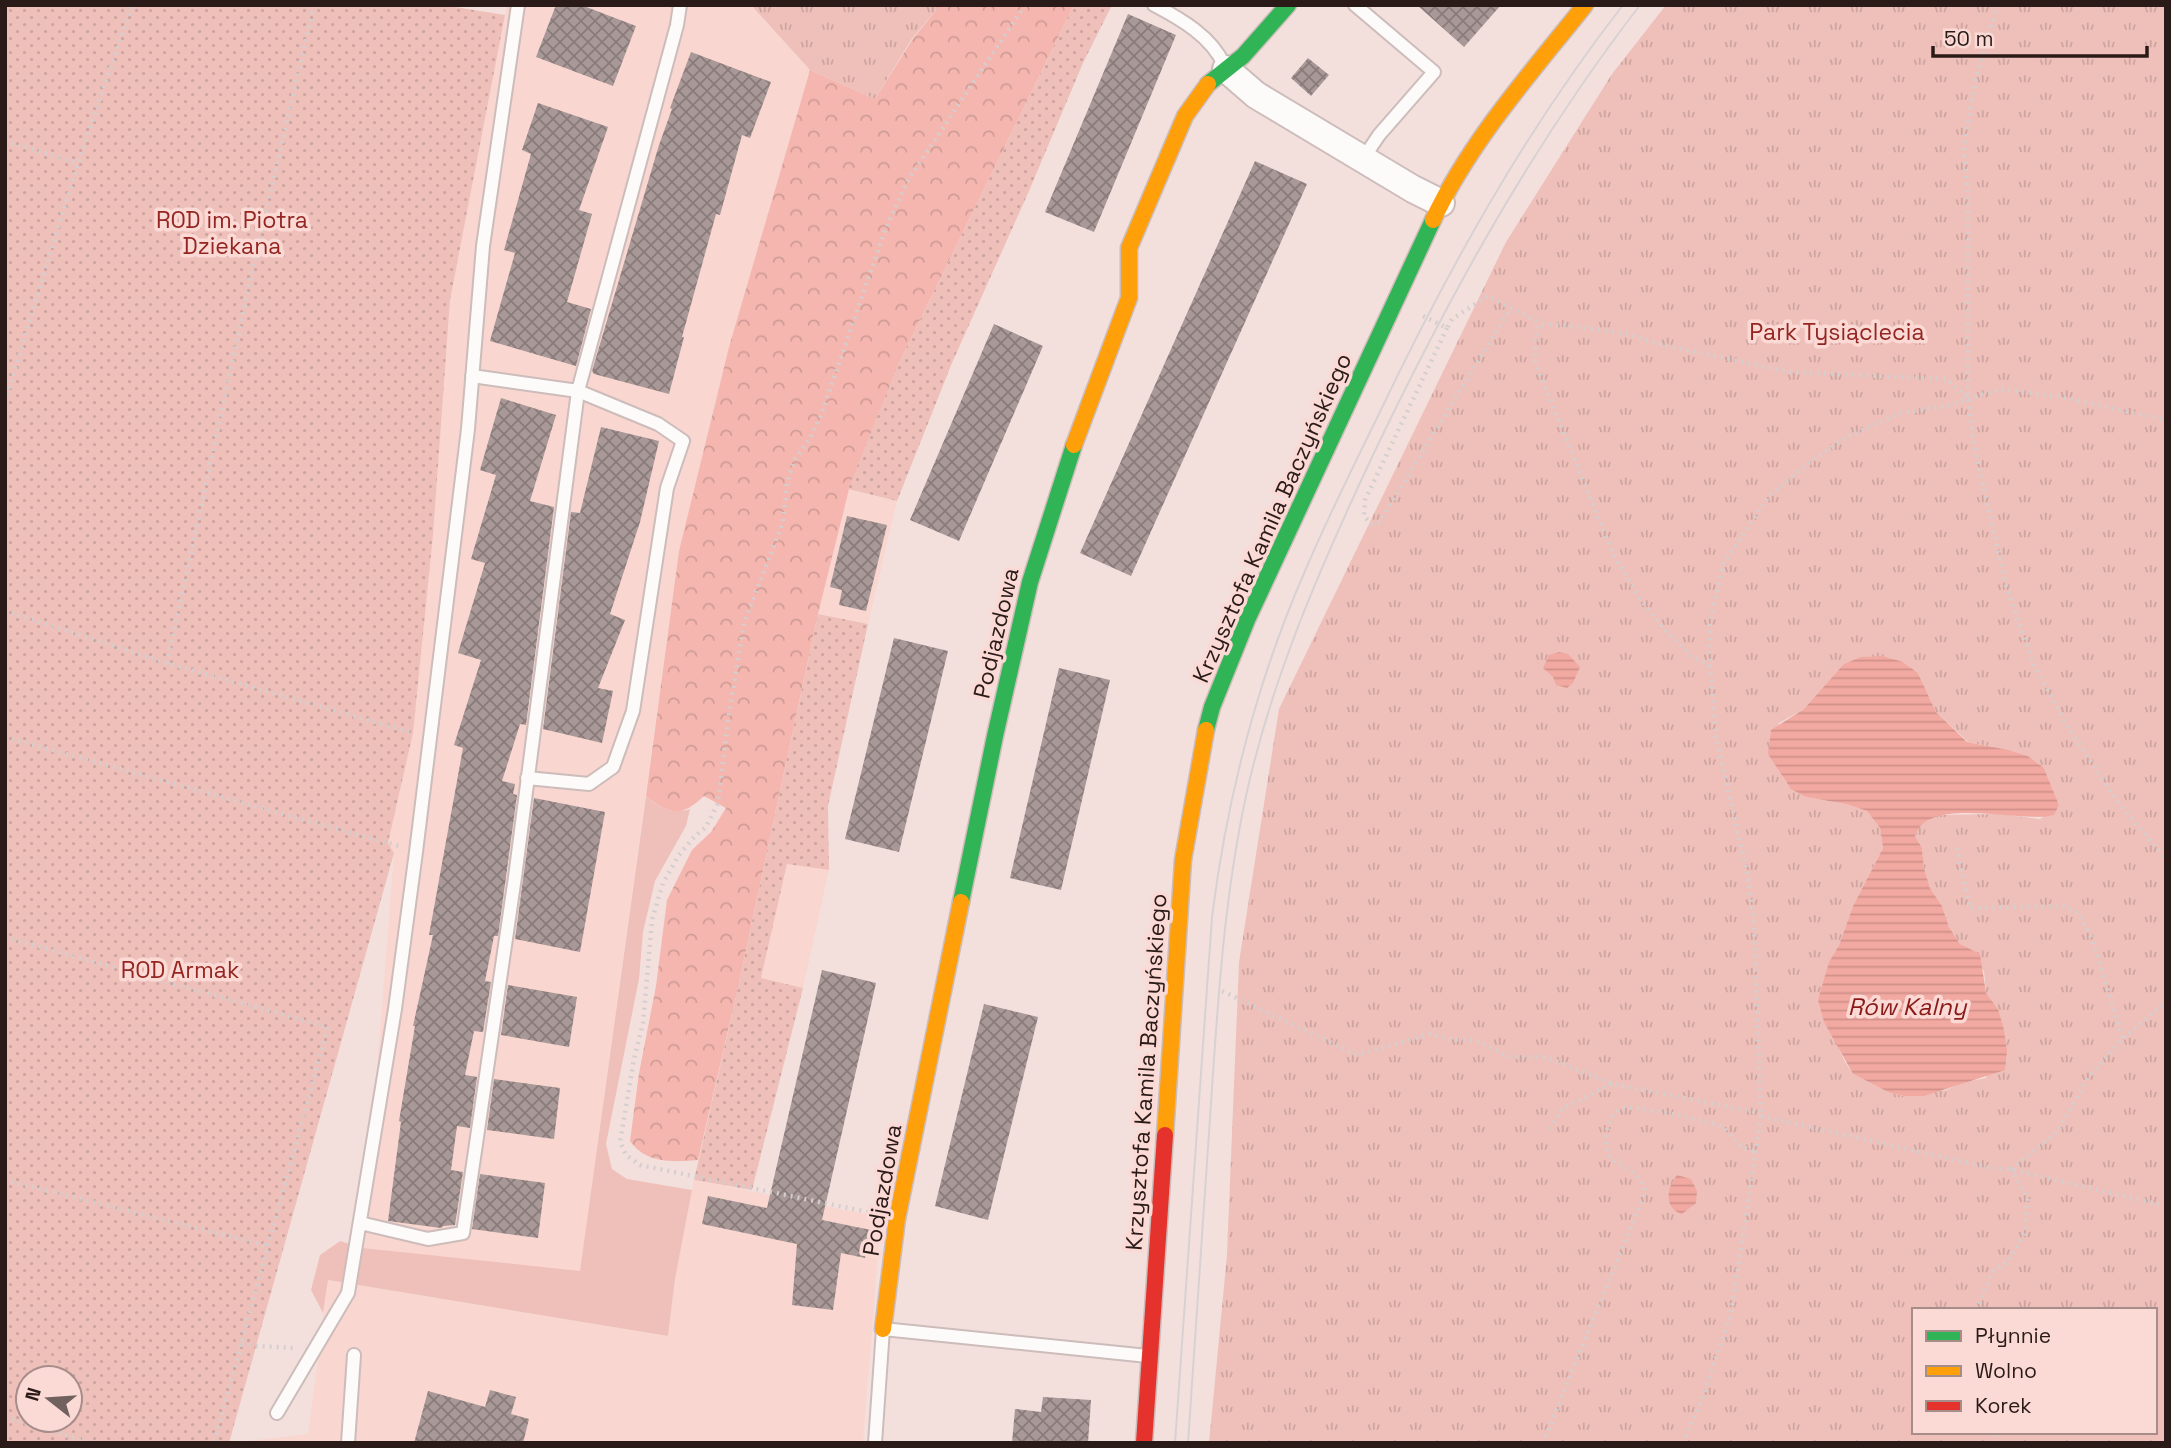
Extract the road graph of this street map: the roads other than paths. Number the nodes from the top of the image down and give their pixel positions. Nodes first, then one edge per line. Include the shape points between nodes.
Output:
1 (519, 5) edge
2 (680, 5) edge
3 (1154, 5) edge
4 (1288, 5) edge
5 (1355, 5) edge
6 (1585, 5) edge
7 (1226, 69) junction
8 (1363, 159) junction
9 (1441, 203) junction
10 (472, 376) junction
11 (578, 391) junction
12 (527, 778) junction
13 (360, 1223) junction
14 (883, 1329) junction
15 (354, 1355) dead end
16 (1150, 1356) junction
17 (277, 1413) dead end
18 (348, 1443) edge
19 (875, 1443) edge
20 (1144, 1443) edge

1 - 10 lane via 483,246
2 - 11 lane
3 - 7 lane via 1208,40
4 - 7 street, Podjazdowa
5 - 8 lane via 1434,72
6 - 9 street, Krzysztofa Kamila Baczyńskiego via 1489,127
7 - 8 street via 1256,95
7 - 14 street, Podjazdowa via 1185,116 1129,248 1129,298 1030,582 897,1219
8 - 9 street
9 - 16 street, Krzysztofa Kamila Baczyńskiego via 1247,620 1212,707 1201,748 1183,860
10 - 11 lane
10 - 13 lane via 396,1009
11 - 12 lane
11 - 12 lane via 658,424 683,441 667,488 633,711 613,766 590,784
12 - 13 lane via 463,1233 428,1239
13 - 17 lane via 348,1293
14 - 16 lane
14 - 19 lane
15 - 18 lane
16 - 20 street, Krzysztofa Kamila Baczyńskiego

